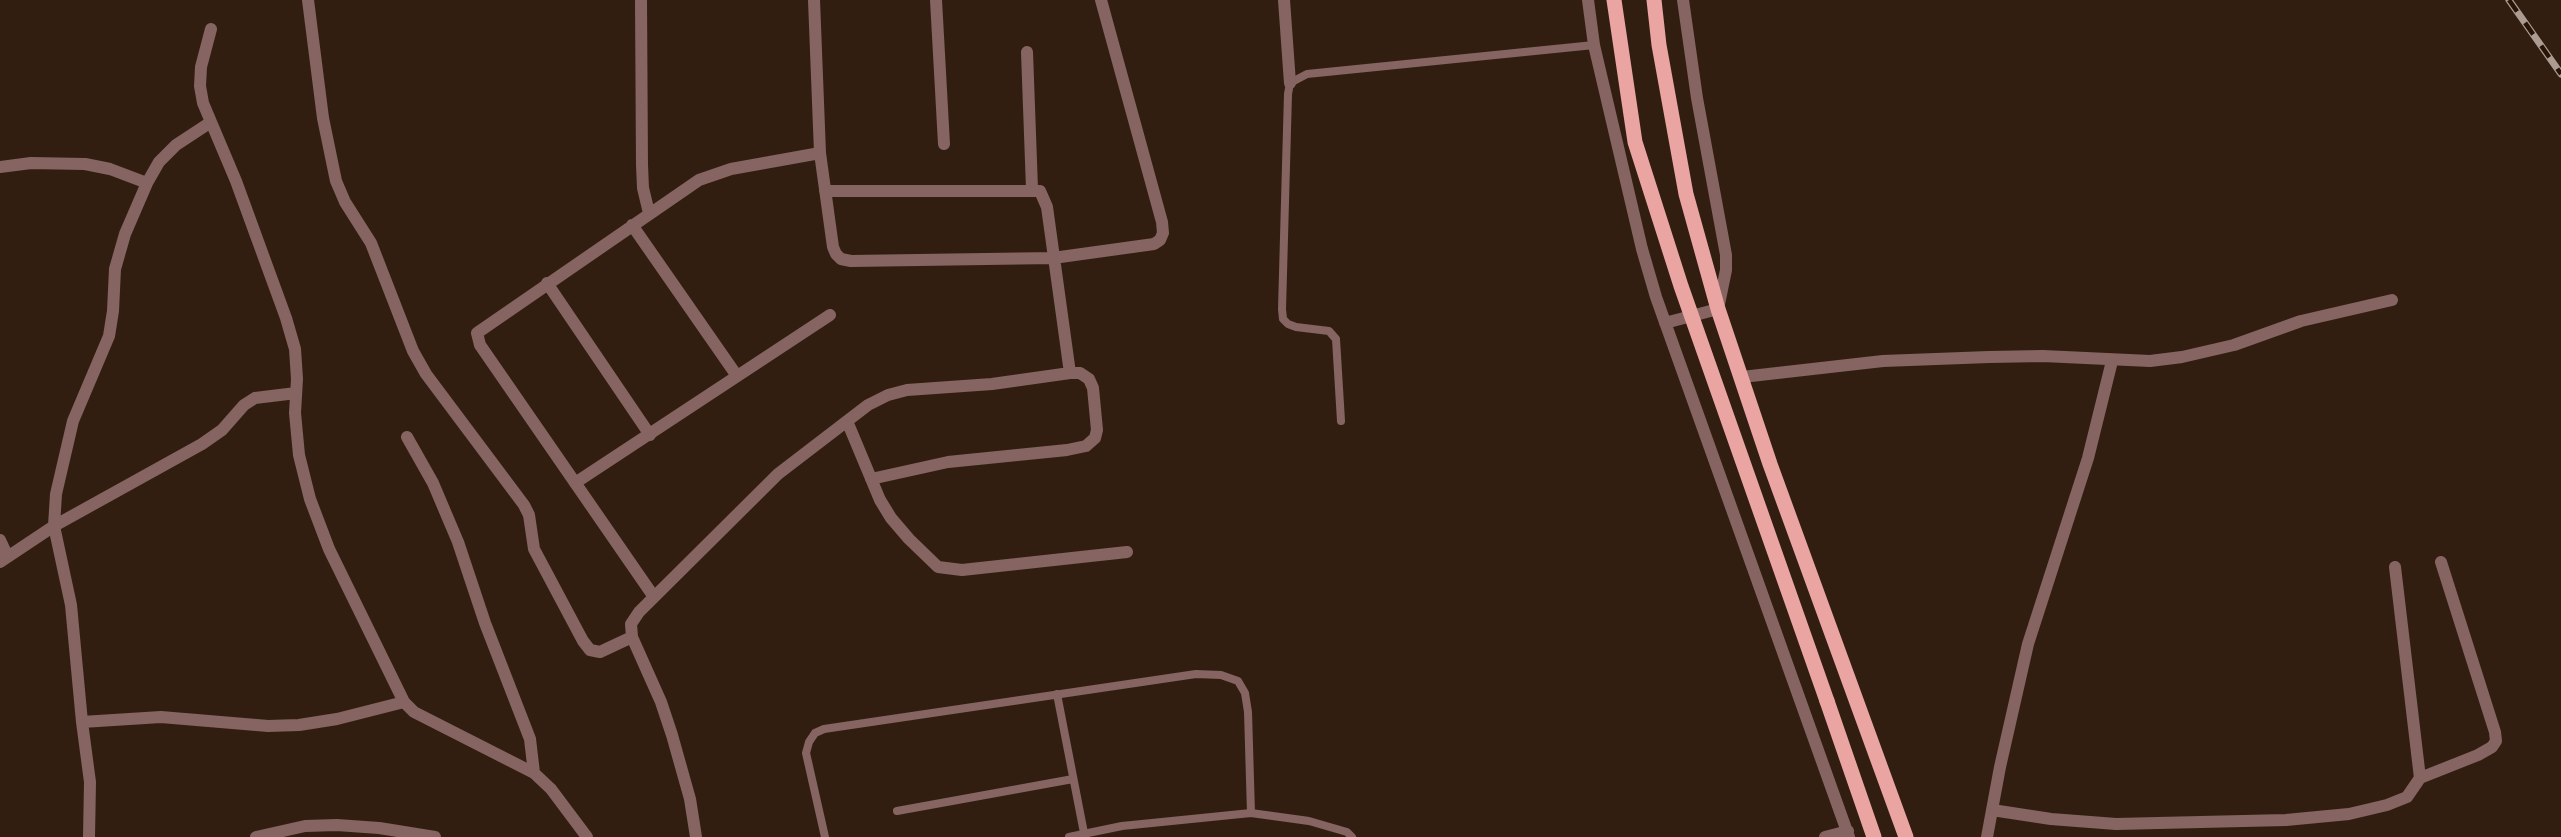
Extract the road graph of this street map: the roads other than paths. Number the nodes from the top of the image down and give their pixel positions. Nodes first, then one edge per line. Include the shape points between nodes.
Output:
1 (308, 0) edge
2 (641, 0) edge
3 (814, 0) edge
4 (936, 0) edge
5 (1101, 0) edge
6 (1284, 0) edge
7 (1588, 0) edge
8 (1614, 0) edge
9 (1654, 0) edge
10 (1683, 0) edge
11 (211, 29) dead end
12 (1594, 45) junction
13 (1027, 52) dead end
14 (1290, 83) junction
15 (211, 122) junction
16 (944, 144) dead end
17 (820, 153) junction
18 (0, 167) edge
19 (147, 183) junction
20 (1032, 189) junction
21 (825, 191) junction
22 (649, 213) junction
23 (632, 225) junction
24 (1053, 258) junction
25 (547, 283) junction
26 (2392, 300) dead end
27 (1718, 309) junction
28 (830, 315) dead end
29 (1665, 323) junction
30 (2112, 361) junction
31 (1070, 373) junction
32 (737, 376) junction
33 (1742, 377) junction
34 (296, 393) junction
35 (847, 421) junction
36 (1341, 421) dead end
37 (650, 435) junction
38 (407, 437) dead end
39 (871, 479) junction
40 (575, 483) junction
41 (54, 526) junction
42 (0, 540) edge
43 (1127, 552) dead end
44 (4, 558) edge
45 (2441, 562) dead end
46 (2395, 567) dead end
47 (654, 597) junction
48 (632, 637) junction
49 (1057, 694) junction
50 (404, 702) junction
51 (82, 722) junction
52 (534, 773) junction
53 (1073, 778) junction
54 (2420, 778) junction
55 (1992, 810) junction
56 (897, 811) dead end
57 (1251, 813) junction
58 (1084, 833) junction
59 (1848, 834) edge
60 (89, 837) edge
61 (256, 837) edge
62 (435, 837) edge
63 (587, 837) edge
64 (696, 837) edge
65 (825, 837) edge
66 (1069, 837) edge
67 (1352, 837) edge
68 (1825, 837) edge
69 (1874, 837) edge
70 (1906, 837) edge
71 (1987, 837) edge

1 - 48 street via 323,118 336,181 371,243 413,351 524,506 534,549 583,641 590,650 600,652
2 - 22 street via 642,165
3 - 17 street
4 - 16 street
5 - 24 street via 1163,233 1154,244
6 - 14 street
7 - 12 street
8 - 69 main road, bridge via 1635,142 1681,286
9 - 27 main road via 1686,194
10 - 27 street via 1726,255
11 - 15 street via 200,86
12 - 14 lane via 1307,74
12 - 29 street via 1642,249
13 - 20 street
14 - 36 lane via 1283,319 1296,327 1329,331 1336,339
15 - 19 street via 159,162
15 - 34 street via 286,318 295,349
17 - 21 street
17 - 22 street via 710,175
18 - 19 street via 85,164
19 - 41 street via 115,269 109,336 73,421 56,494
20 - 21 street
20 - 24 street via 1044,197
21 - 24 street via 833,247 841,259
22 - 23 street
23 - 25 street
23 - 32 street
24 - 31 street
25 - 37 street
25 - 40 street via 481,328 476,338
26 - 30 street via 2301,321 2234,345 2182,357
27 - 29 street
27 - 33 main road
28 - 32 street
29 - 59 street
30 - 33 street via 2043,356 1883,361
30 - 55 street via 2088,458 2028,644
31 - 35 street via 888,394
31 - 39 street via 1080,373 1093,388 1097,430 1086,446 948,462
32 - 37 street
33 - 70 main road
34 - 41 street via 255,398 202,444
34 - 50 street via 299,455 310,499 328,549
35 - 39 street
35 - 47 street via 778,474
37 - 40 street
38 - 52 street via 433,483 458,542 527,731
39 - 43 street via 886,509 909,539 930,561 948,570
40 - 47 street
41 - 44 street
41 - 51 street via 71,605
42 - 44 street
45 - 54 street via 2496,741 2478,755
46 - 54 street
47 - 48 street via 631,624
48 - 64 street via 661,702 690,799
49 - 53 lane
49 - 57 lane via 1196,674 1221,675 1238,681 1248,712
49 - 65 lane via 816,733 806,753
50 - 51 street via 299,725 161,717
50 - 52 street via 414,712
51 - 60 street via 90,782
52 - 63 street
53 - 56 lane
53 - 58 lane
54 - 55 street via 2407,797 2387,805 2349,814 2286,820 2116,824
55 - 71 street
57 - 58 lane
57 - 67 lane via 1309,821
58 - 66 lane
59 - 68 street
61 - 62 street via 305,826 337,825

